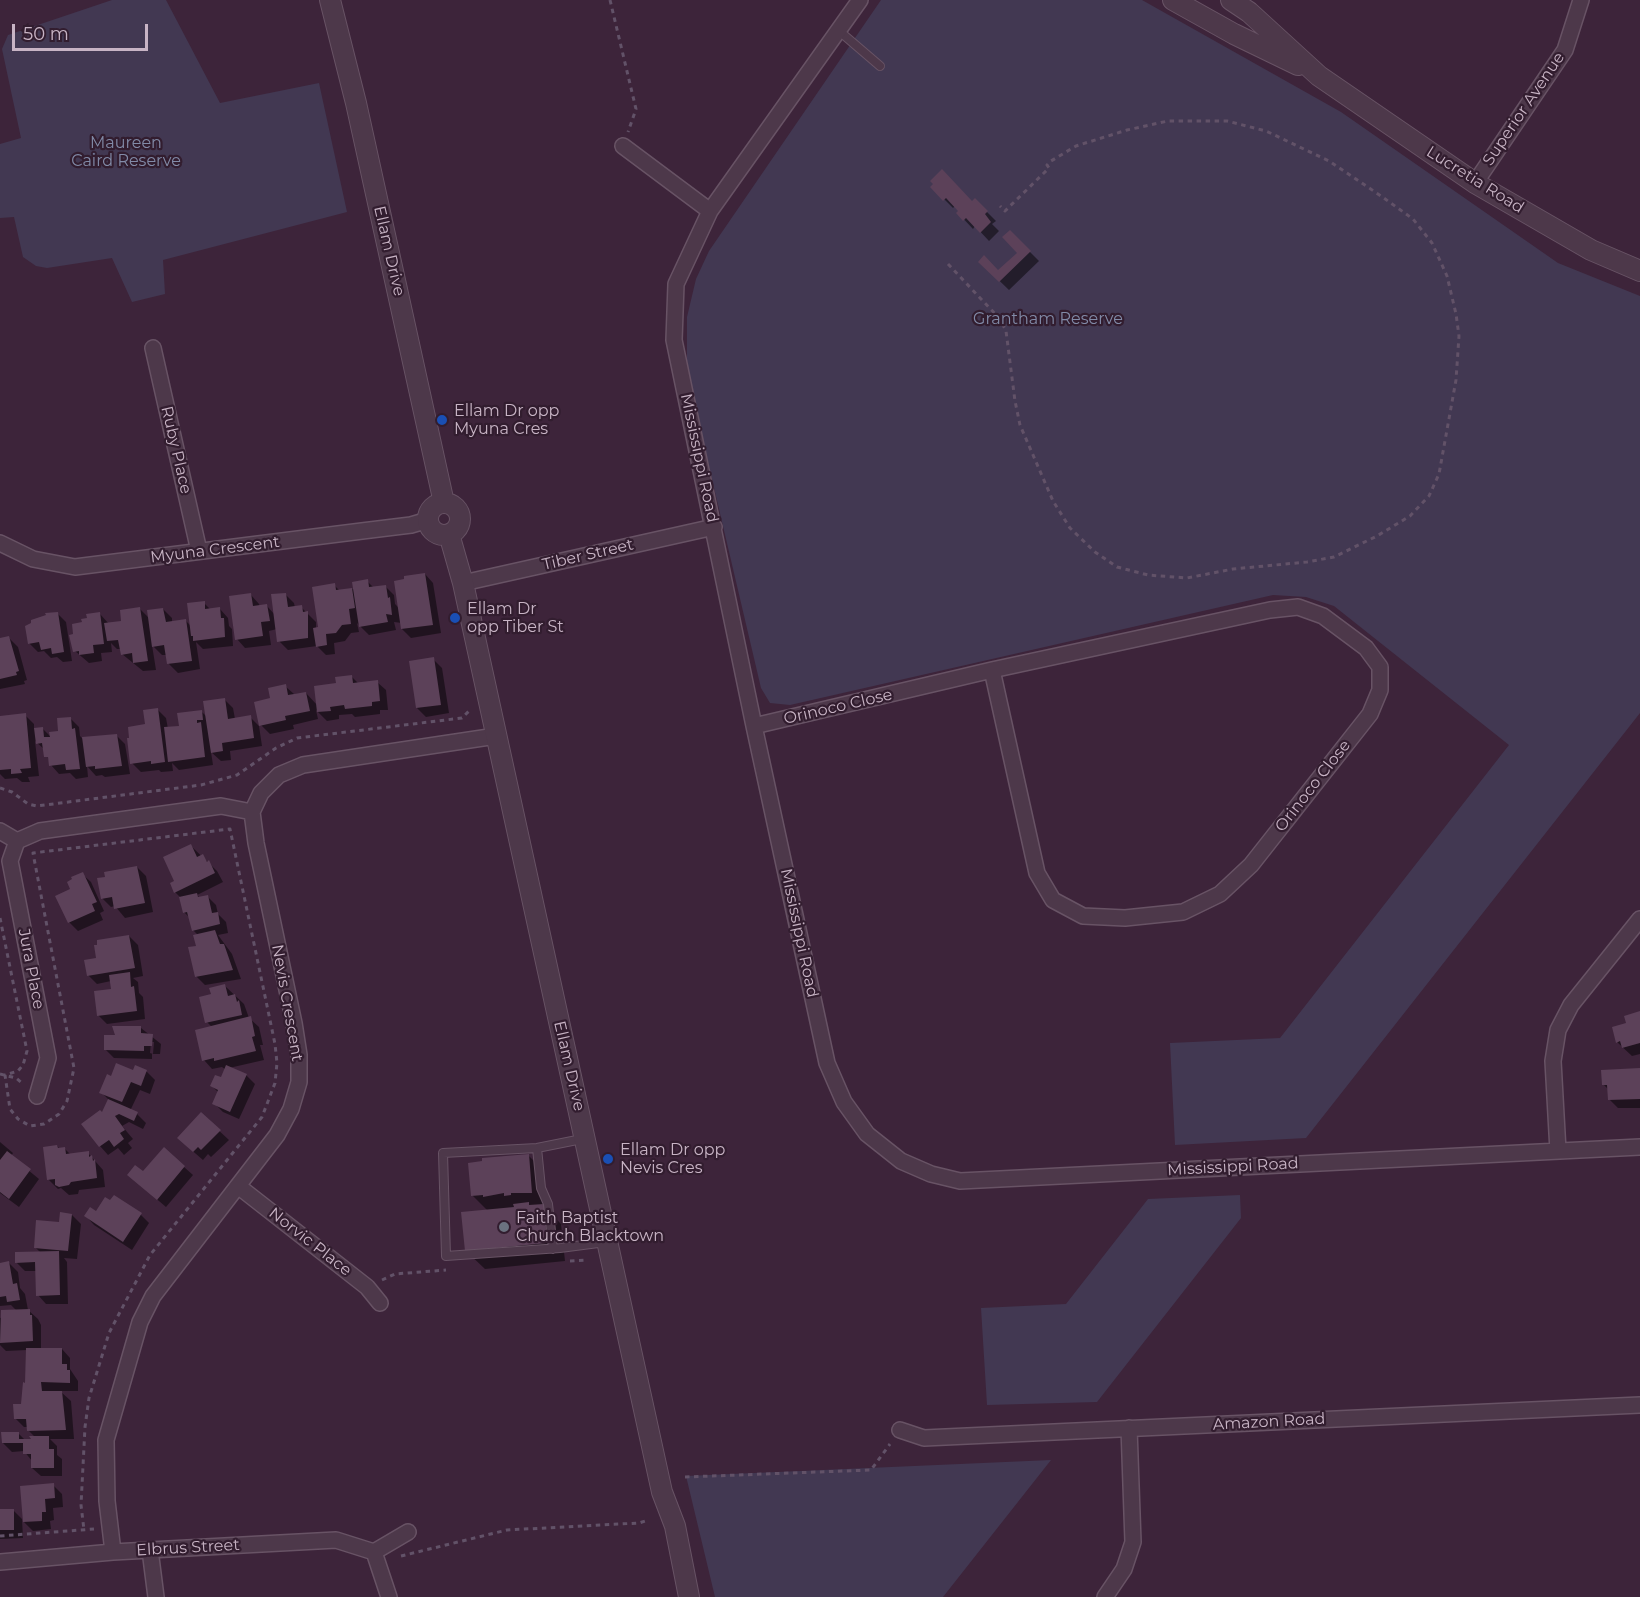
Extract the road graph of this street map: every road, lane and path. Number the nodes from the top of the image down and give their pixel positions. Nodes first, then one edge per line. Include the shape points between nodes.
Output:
1 (330, 0) edge
2 (610, 0) edge
3 (860, 0) edge
4 (1173, 0) edge
5 (1231, 0) edge
6 (1581, 0) edge
7 (838, 30) junction
8 (879, 66) dead end
9 (1319, 76) junction
10 (623, 146) joint
11 (1475, 183) junction
12 (999, 206) dead end
13 (710, 211) junction
14 (948, 264) dead end
15 (1640, 271) edge
16 (153, 348) dead end
17 (444, 502) junction
18 (428, 520) junction
19 (714, 527) junction
20 (449, 534) junction
21 (2, 547) edge
22 (199, 551) junction
23 (463, 583) junction
24 (992, 670) junction
25 (469, 711) dead end
26 (754, 726) junction
27 (496, 736) junction
28 (0, 788) edge
29 (252, 812) junction
30 (0, 831) edge
31 (17, 841) junction
32 (0, 918) edge
33 (1640, 919) edge
34 (0, 1074) edge
35 (5, 1075) junction
36 (37, 1096) joint
37 (585, 1138) junction
38 (1640, 1147) edge
39 (537, 1148) junction
40 (1558, 1151) junction
41 (238, 1186) junction
42 (608, 1242) junction
43 (553, 1249) junction
44 (588, 1260) dead end
45 (566, 1262) dead end
46 (452, 1270) dead end
47 (367, 1287) junction
48 (380, 1302) dead end
49 (1640, 1405) edge
50 (1130, 1428) junction
51 (900, 1430) joint
52 (685, 1477) dead end
53 (648, 1520) dead end
54 (110, 1528) junction
55 (84, 1530) junction
56 (408, 1532) dead end
57 (0, 1536) edge
58 (150, 1550) junction
59 (113, 1552) junction
60 (377, 1558) junction
61 (0, 1562) edge
62 (156, 1597) edge
63 (389, 1597) edge
64 (688, 1597) edge
65 (1105, 1597) edge

1 - 17 street, Ellam Drive
2 - 10 path via 636,109
3 - 7 street, Mississippi Road
4 - 9 street, Lucretia Road
5 - 9 street, Lucretia Road
6 - 11 street, Superior Avenue via 1565,51
7 - 8 lane
7 - 13 street, Mississippi Road
9 - 11 street, Lucretia Road
10 - 13 street
11 - 15 street, Lucretia Road via 1591,250
12 - 14 path via 1005,211 1049,168 1051,160 1076,146 1168,121 1227,121 1266,131 1329,161 1382,196 1413,219 1432,243 1447,276 1456,314 1456,380 1439,474 1429,496 1410,516 1334,557 1186,578 1148,575 1117,567 1071,528 1053,501 1020,425 1006,331 1000,319
13 - 19 street, Mississippi Road via 676,284 674,340
16 - 22 street, Ruby Place
17 - 18 street via 431,510
17 - 20 street via 460,514 460,524
18 - 20 street via 435,532
18 - 22 street, Myuna Crescent
19 - 23 street, Tiber Street
19 - 26 street, Mississippi Road
20 - 23 street, Ellam Drive
21 - 22 street, Myuna Crescent via 33,559 75,567
23 - 27 street, Ellam Drive
24 - 24 street, Orinoco Close via 1270,609 1298,607 1323,616 1366,648 1380,667 1380,690 1370,714 1251,865 1220,894 1183,912 1125,918 1083,916 1053,900 1037,873
24 - 26 street, Orinoco Close
25 - 28 path via 462,718 297,738 237,775 201,785 37,806
26 - 40 street, Mississippi Road via 827,1063 844,1102 867,1134 901,1161 960,1181
27 - 29 street via 303,765 279,775 261,793
27 - 37 street, Ellam Drive
29 - 31 street via 221,806 40,831
29 - 41 street, Nevis Crescent via 294,1023 299,1082 277,1135
30 - 31 street
31 - 36 street, Jura Place via 10,861 48,1058
32 - 35 path via 27,1051 18,1071
33 - 40 street via 1571,1005 1558,1030 1553,1061
34 - 35 path
35 - 36 path via 16,1078
35 - 55 path via 10,1109 30,1126 44,1124 58,1114 67,1101 74,1068 33,853 230,829 275,1044 275,1083 262,1117 150,1255 110,1333 89,1398 85,1427 81,1505
37 - 39 lane
37 - 42 street, Ellam Drive
38 - 40 street, Mississippi Road
39 - 43 lane
39 - 43 lane via 442,1154 446,1256
41 - 47 street, Norvic Place
41 - 54 street, Nevis Crescent via 153,1296 140,1322 106,1440
42 - 43 lane
42 - 64 street, Ellam Drive
44 - 45 path
46 - 47 path via 394,1274
47 - 48 street, Norvic Place
49 - 50 street, Amazon Road
50 - 51 street, Amazon Road via 924,1438
50 - 65 street via 1133,1542 1124,1569
51 - 52 path via 871,1470
53 - 60 path via 507,1530
54 - 55 path
54 - 59 street, Nevis Crescent
55 - 57 path
56 - 60 street
58 - 59 street, Elbrus Street
58 - 60 street, Elbrus Street via 336,1540
58 - 62 street
59 - 61 street, Elbrus Street
60 - 63 street

